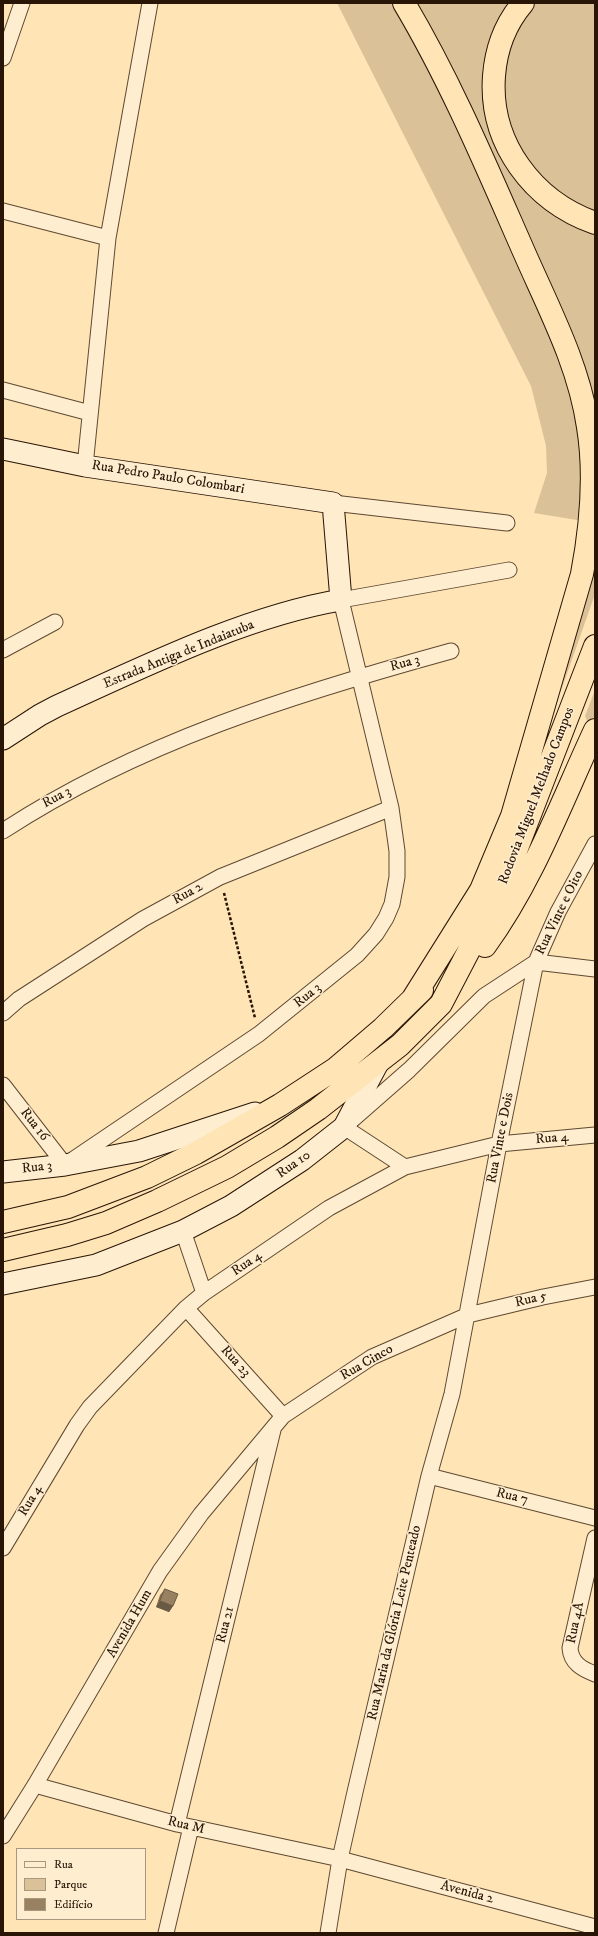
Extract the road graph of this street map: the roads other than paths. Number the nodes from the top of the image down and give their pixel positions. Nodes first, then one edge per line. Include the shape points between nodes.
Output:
1 (22, 3) edge
2 (150, 3) edge
3 (404, 3) edge
4 (523, 3) edge
5 (3, 58) edge
6 (3, 211) edge
7 (595, 223) edge
8 (108, 238) junction
9 (3, 390) edge
10 (90, 413) junction
11 (3, 449) edge
12 (85, 466) junction
13 (333, 504) junction
14 (507, 523) dead end
15 (509, 570) dead end
16 (341, 600) junction
17 (55, 622) dead end
18 (595, 646) edge
19 (3, 650) edge
20 (451, 651) dead end
21 (359, 676) junction
22 (595, 730) edge
23 (3, 739) edge
24 (391, 808) junction
25 (3, 831) edge
26 (595, 844) edge
27 (473, 943) junction
28 (536, 962) junction
29 (595, 970) edge
30 (412, 1000) junction
31 (441, 1004) junction
32 (3, 1013) edge
33 (379, 1061) junction
34 (3, 1085) edge
35 (280, 1105) junction
36 (344, 1127) junction
37 (595, 1135) edge
38 (499, 1144) junction
39 (64, 1165) junction
40 (405, 1167) junction
41 (3, 1172) edge
42 (3, 1222) edge
43 (183, 1231) junction
44 (3, 1250) edge
45 (3, 1284) edge
46 (595, 1287) edge
47 (204, 1293) junction
48 (186, 1308) junction
49 (468, 1315) junction
50 (279, 1421) junction
51 (429, 1476) junction
52 (595, 1518) edge
53 (595, 1538) edge
54 (3, 1548) edge
55 (595, 1674) edge
56 (35, 1785) junction
57 (184, 1826) junction
58 (3, 1836) edge
59 (340, 1859) junction
60 (595, 1927) edge
61 (166, 1933) edge
62 (328, 1933) edge

1 - 5 street
2 - 8 street
3 - 30 highway via 425,39 495,186 567,349 584,402 592,479 589,530 582,574 512,816 481,890
4 - 7 highway via 508,24 495,62 494,105 498,124 513,158 533,184 555,203
6 - 8 street
8 - 10 street
9 - 10 street
10 - 12 street
11 - 12 main road, Rua Pedro Paulo Colombari
12 - 13 main road, Rua Pedro Paulo Colombari
13 - 14 street
13 - 16 main road
15 - 16 street
16 - 21 street, Rua 3
16 - 23 main road, Estrada Antiga de Indaiatuba via 308,606 218,636 58,706
17 - 19 street
18 - 27 highway, Rodovia Miguel Melhado Campos via 502,887
20 - 21 street, Rua 3
21 - 24 street, Rua 3
21 - 25 street, Rua 3 via 208,727 122,765 59,797
22 - 31 highway via 533,866 508,912
24 - 32 street, Rua 2 via 220,877 136,923 19,999
24 - 39 street, Rua 3 via 397,851 397,877 392,904 376,934 357,955 259,1034
26 - 28 street, Rua Vinte e Oito via 558,912
27 - 30 highway, Rodovia Miguel Melhado Campos
27 - 31 highway, Rodovia Miguel Melhado Campos
28 - 29 street
28 - 36 street, Rua 10 via 484,996 409,1070
28 - 38 street, Rua Vinte e Dois
30 - 35 highway, Rodovia Miguel Melhado Campos via 335,1069
31 - 33 highway, Rodovia Miguel Melhado Campos via 400,1045
33 - 36 main road
33 - 44 highway, Rodovia Miguel Melhado Campos via 318,1109 227,1167 106,1223
34 - 39 street, Rua 16
35 - 39 main road via 139,1151
35 - 42 highway, Rodovia Miguel Melhado Campos via 196,1153 147,1177 68,1207
36 - 40 street
36 - 43 main road, Rua 10 via 270,1182
37 - 38 street, Rua 4
38 - 40 street, Rua 4
38 - 49 street, Rua Vinte e Dois
39 - 41 main road, Rua 3
40 - 47 street, Rua 4 via 329,1208
43 - 45 main road, Rua 10 via 96,1264
43 - 47 street
46 - 49 street, Rua 5 via 543,1296
47 - 48 street, Rua 4
48 - 50 street, Rua 23
48 - 54 street, Rua 4 via 90,1407
49 - 50 street, Rua Cinco via 372,1357
49 - 51 street, Rua Maria da Glória Leite Penteado via 452,1394
50 - 56 street, Avenida Hum via 184,1537 160,1572
50 - 57 street, Rua 21
51 - 52 street, Rua 7
51 - 59 street, Rua Maria da Glória Leite Penteado
53 - 55 street, Rua 4A via 570,1648 570,1654 578,1666
56 - 57 street, Rua M
56 - 58 street, Avenida Hum
57 - 59 street, Rua M
57 - 61 street, Rua 21
59 - 60 street, Avenida 2
59 - 62 street, Rua Maria da Glória Leite Penteado

